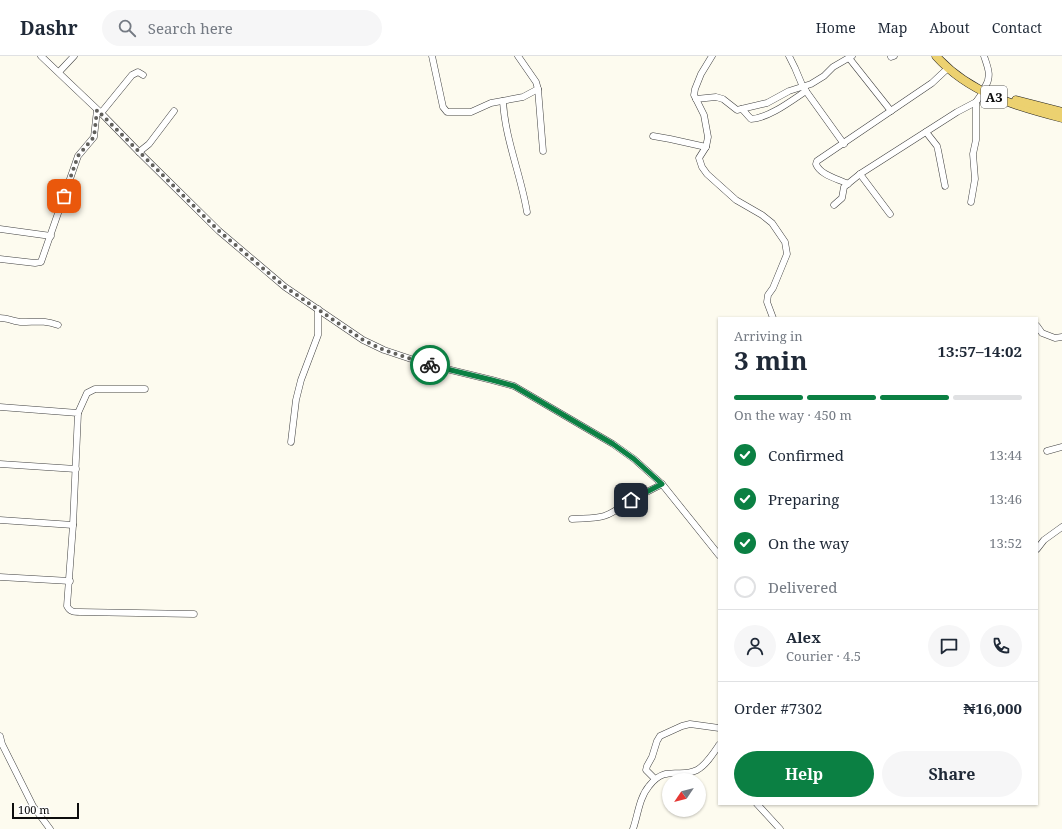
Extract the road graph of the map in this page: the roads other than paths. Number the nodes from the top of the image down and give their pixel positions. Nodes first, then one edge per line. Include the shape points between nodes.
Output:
1 (41, 56) edge
2 (74, 56) edge
3 (432, 56) edge
4 (518, 56) edge
5 (712, 56) edge
6 (789, 56) edge
7 (936, 56) edge
8 (942, 56) edge
9 (984, 56) edge
10 (850, 57) edge
11 (948, 68) junction
12 (59, 72) junction
13 (143, 75) dead end
14 (538, 89) junction
15 (804, 89) junction
16 (984, 89) junction
17 (696, 99) junction
18 (503, 101) junction
19 (976, 102) junction
20 (742, 109) junction
21 (99, 111) junction
22 (174, 111) dead end
23 (890, 111) junction
24 (1062, 115) edge
25 (926, 132) junction
26 (653, 136) dead end
27 (844, 144) junction
28 (706, 147) junction
29 (543, 151) dead end
30 (139, 152) junction
31 (860, 174) junction
32 (848, 184) junction
33 (945, 186) dead end
34 (971, 202) dead end
35 (834, 204) dead end
36 (527, 212) dead end
37 (890, 214) dead end
38 (0, 229) edge
39 (51, 236) junction
40 (0, 259) edge
41 (318, 310) junction
42 (773, 317) edge
43 (0, 318) edge
44 (58, 325) dead end
45 (1038, 327) edge
46 (1062, 337) edge
47 (145, 389) dead end
48 (0, 407) edge
49 (78, 413) junction
50 (291, 442) dead end
51 (1062, 447) edge
52 (1047, 451) dead end
53 (0, 464) edge
54 (76, 469) junction
55 (662, 484) junction
56 (572, 519) dead end
57 (0, 520) edge
58 (73, 525) junction
59 (1062, 526) edge
60 (1038, 547) edge
61 (718, 554) edge
62 (0, 577) edge
63 (70, 581) junction
64 (194, 614) dead end
65 (718, 728) edge
66 (0, 736) edge
67 (1, 746) edge
68 (718, 746) edge
69 (655, 779) junction
70 (758, 805) edge
71 (50, 829) edge
72 (633, 829) edge
73 (780, 829) edge

1 - 12 street
2 - 12 street
3 - 18 street via 443,107 447,112 466,113 485,104
4 - 14 street
5 - 17 street via 695,89
6 - 15 street
7 - 11 main road, A3
8 - 16 main road, A3
9 - 16 street via 990,76
10 - 15 street
10 - 23 street
11 - 16 main road, A3 via 961,79
11 - 23 street via 932,83
12 - 21 street
13 - 21 street via 138,72 132,75
14 - 18 street via 524,97
14 - 29 street
15 - 20 street via 789,91 767,102
15 - 20 street via 789,102 761,117 751,119
15 - 27 street
16 - 19 street
16 - 24 main road, A3 via 1019,106
17 - 20 street via 716,97 737,110
17 - 28 street via 706,124
18 - 36 street via 507,133 524,192
19 - 25 street
19 - 34 street via 976,140 973,154 975,179
21 - 30 street
21 - 39 street via 94,137 78,156
22 - 30 street via 149,144
23 - 27 street
25 - 31 street
25 - 33 street via 937,146
26 - 28 street
27 - 32 street via 816,164 829,176
28 - 42 street via 699,158 707,174 736,200 772,223 785,242 788,254 768,295 767,302
30 - 41 street via 219,231 285,287
31 - 32 street
31 - 37 street
32 - 35 street via 844,187 842,198
38 - 39 street
39 - 40 street via 39,264
41 - 50 street via 318,335 301,380
41 - 55 street via 363,340 384,350 426,364 514,386 613,444
43 - 44 street via 22,322 34,320
45 - 46 street via 1042,333 1055,338
47 - 49 street via 95,390 87,393
48 - 49 street
49 - 54 street
51 - 52 street
53 - 54 street
54 - 58 street
55 - 56 street via 604,516
55 - 61 street
57 - 58 street
58 - 63 street
59 - 60 street
62 - 63 street
63 - 64 street via 67,606 71,611
65 - 69 street via 690,724 660,736 646,766 646,770
66 - 67 street
67 - 71 street via 33,806
68 - 69 street via 698,770 668,773
69 - 72 street via 641,799
70 - 73 street

